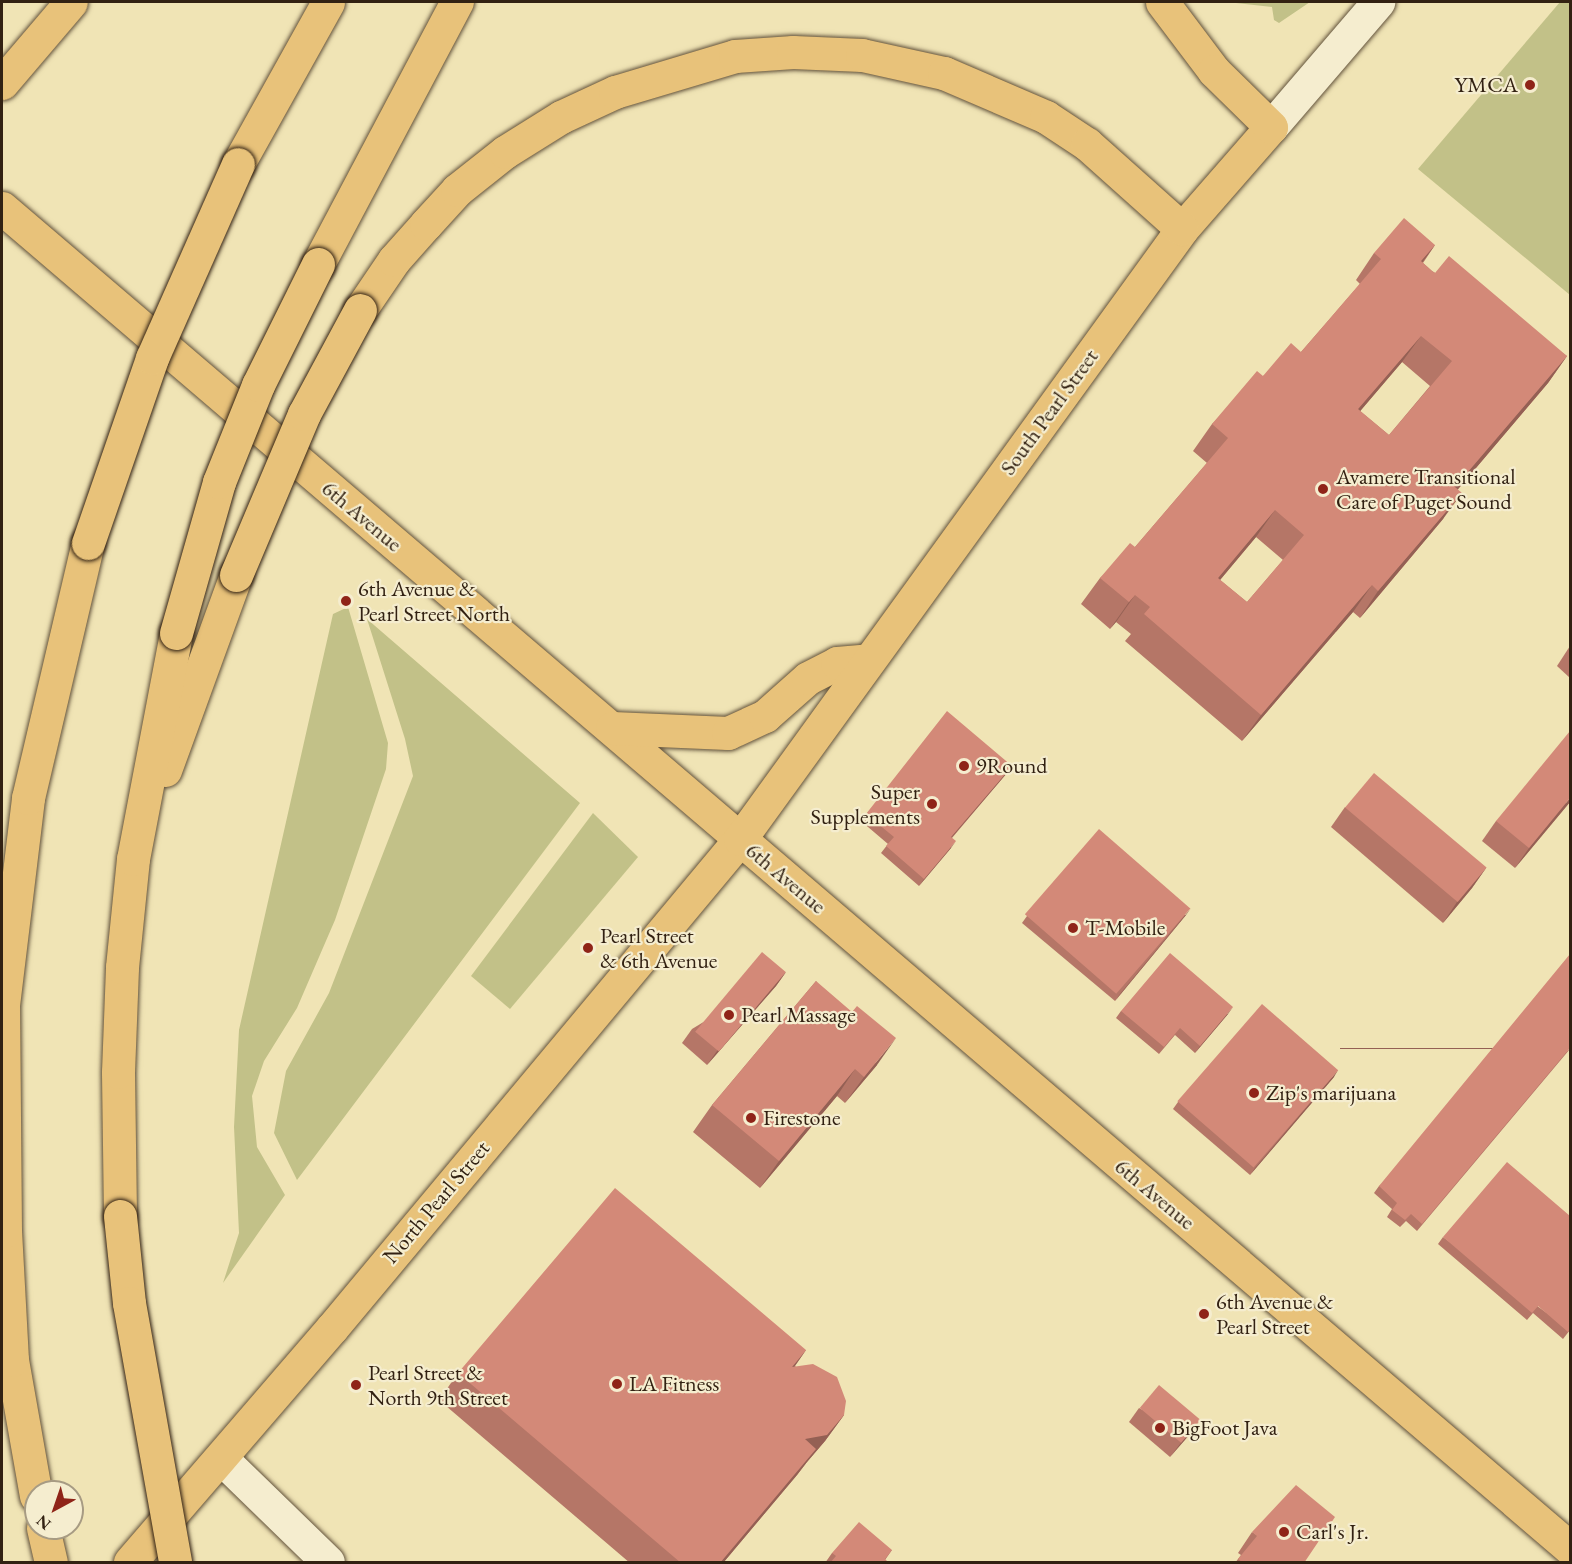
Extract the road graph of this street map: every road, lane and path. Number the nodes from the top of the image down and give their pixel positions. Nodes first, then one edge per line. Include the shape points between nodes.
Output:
1 (71, 2) edge
2 (328, 2) edge
3 (457, 2) edge
4 (1162, 2) edge
5 (1378, 2) edge
6 (2, 83) edge
7 (1272, 127) junction
8 (2, 208) edge
9 (1182, 229) junction
10 (868, 660) junction
11 (612, 728) junction
12 (740, 839) junction
13 (133, 859) junction
14 (221, 1458) junction
15 (33, 1480) edge
16 (46, 1540) edge
17 (1570, 1548) edge
18 (51, 1563) edge
19 (130, 1563) edge
20 (175, 1563) edge
21 (328, 1563) edge

1 - 6 main road
2 - 15 main road, bridge via 238,164 152,358 88,543 28,798 3,1005 5,1231 12,1360
3 - 13 main road, bridge via 258,384 219,482 176,633
4 - 7 main road via 1214,71
5 - 7 street, South Pearl Street
7 - 9 main road, South Pearl Street
8 - 11 main road, 6th Avenue
9 - 10 main road, South Pearl Street
9 - 13 main road, bridge via 1087,144 1046,117 944,73 862,55 792,52 735,56 615,92 561,117 505,152 457,190 394,260 360,309 304,414 236,575
10 - 11 main road via 837,663 808,678 765,716 728,733
10 - 12 main road, South Pearl Street
11 - 12 main road, 6th Avenue
12 - 14 main road, North Pearl Street
12 - 17 main road, 6th Avenue
13 - 20 main road, bridge via 122,967 118,1072 120,1216 130,1315
14 - 19 main road, North Pearl Street
14 - 21 street
16 - 18 main road

